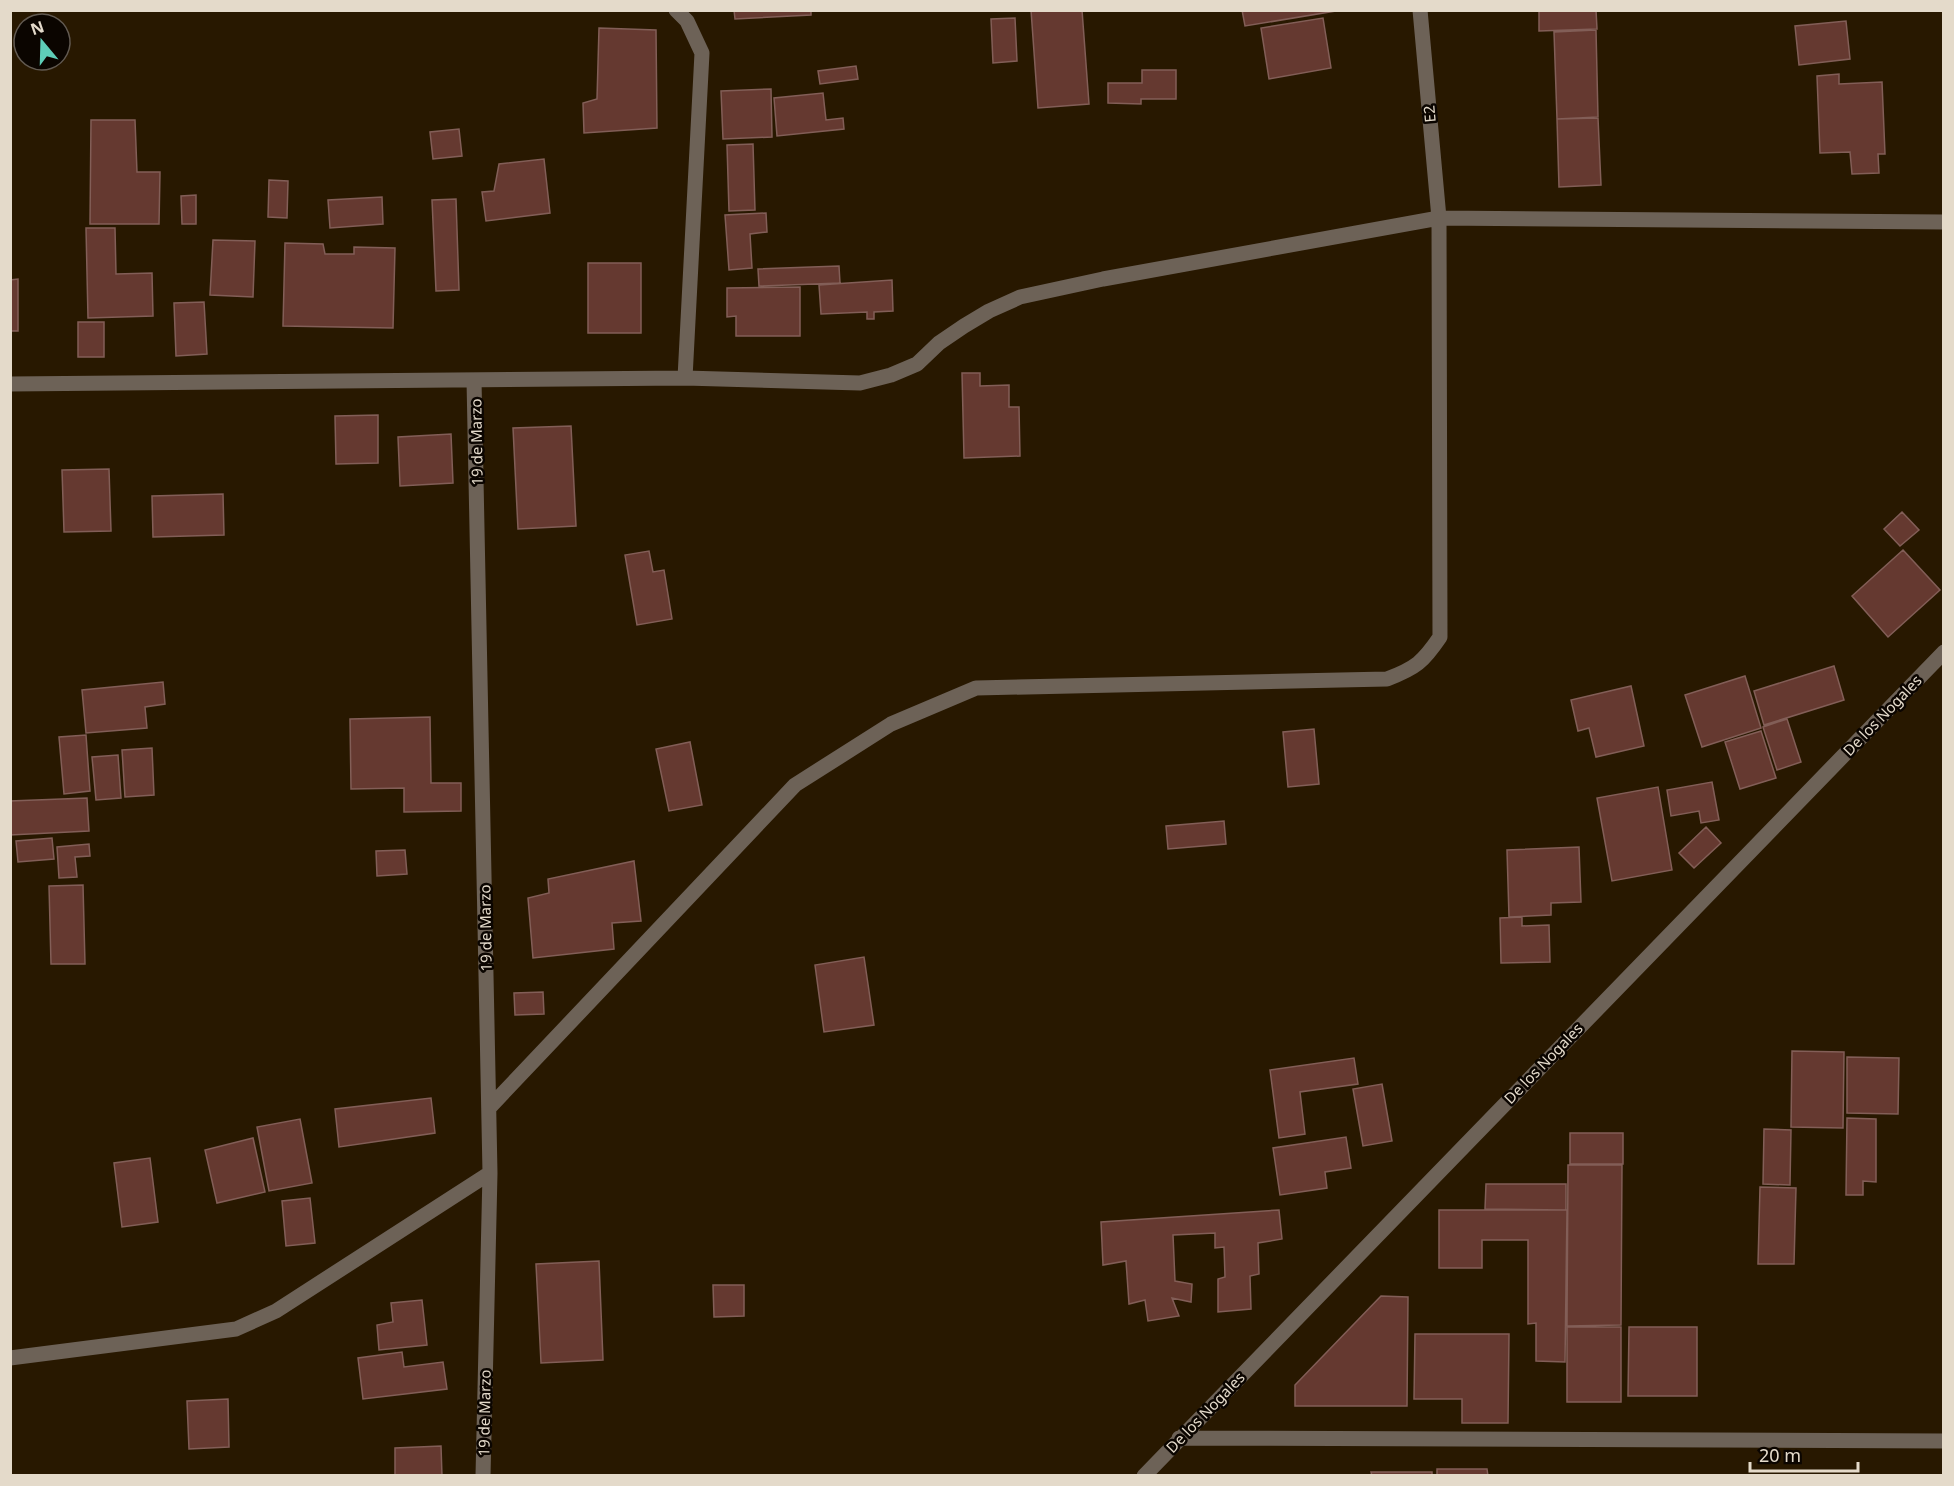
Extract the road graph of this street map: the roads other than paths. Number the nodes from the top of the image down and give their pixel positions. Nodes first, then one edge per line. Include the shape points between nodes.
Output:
1 (676, 10) edge
2 (1420, 10) edge
3 (1439, 218) junction
4 (1944, 222) edge
5 (685, 378) junction
6 (474, 380) junction
7 (10, 384) edge
8 (1944, 652) edge
9 (489, 1108) junction
10 (490, 1173) junction
11 (10, 1358) edge
12 (1179, 1438) junction
13 (1944, 1441) edge
14 (483, 1476) edge
15 (1144, 1476) edge

1 - 5 street via 687,21 702,53
2 - 3 street, E2
3 - 4 street
3 - 5 street via 1020,297 964,326 917,364 860,383
3 - 9 street, E2 via 1440,637 1429,654 1411,669 1387,679 976,688 891,724 795,785
5 - 6 street
6 - 7 street
6 - 9 street, 19 de Marzo
8 - 12 street, De los Nogales
9 - 10 street, 19 de Marzo
10 - 11 street via 276,1311 236,1329
10 - 14 street, 19 de Marzo
12 - 13 street
12 - 15 street, De los Nogales

